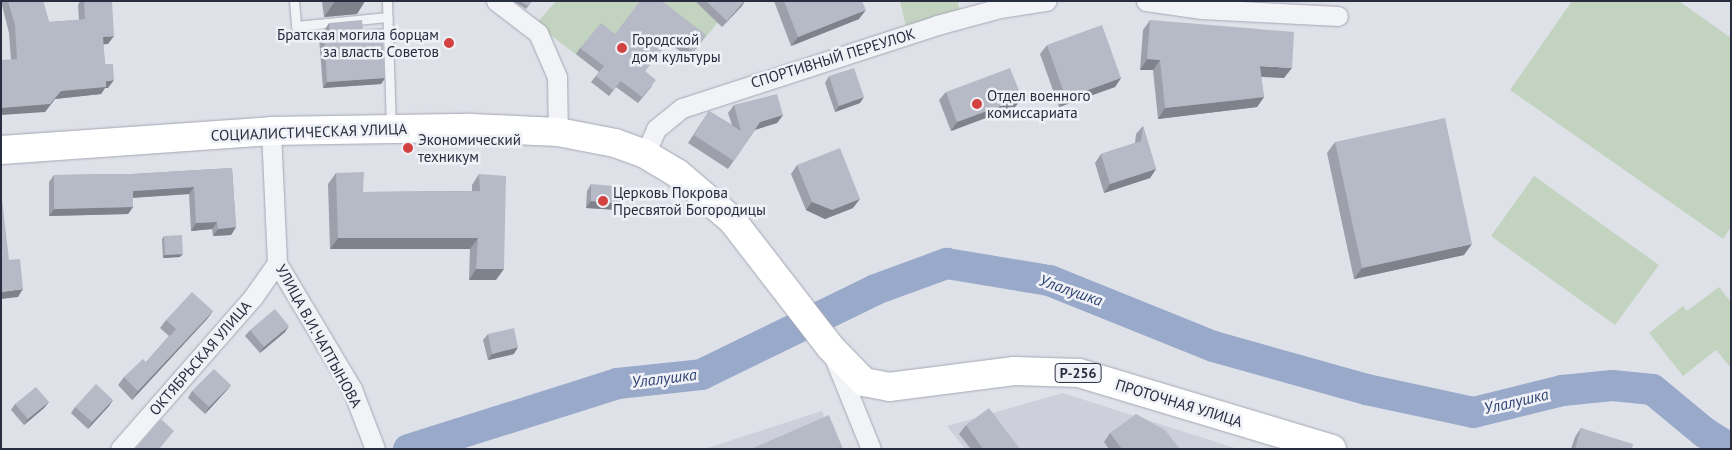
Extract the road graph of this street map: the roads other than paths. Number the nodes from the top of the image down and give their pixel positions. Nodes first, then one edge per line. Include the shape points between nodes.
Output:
1 (294, 1) edge
2 (387, 1) edge
3 (496, 1) edge
4 (1046, 1) edge
5 (1146, 1) edge
6 (1338, 16) dead end
7 (388, 17) junction
8 (391, 129) junction
9 (271, 131) junction
10 (558, 132) junction
11 (1, 150) edge
12 (645, 154) junction
13 (277, 263) junction
14 (830, 347) junction
15 (120, 449) edge
16 (375, 449) edge
17 (871, 449) edge
18 (1332, 449) edge

1 - 7 lane via 296,26
2 - 7 lane
3 - 10 street via 538,32 557,77
4 - 12 street, СПОРТИВНЫЙ ПЕРЕУЛОК via 1000,8 937,26 682,108 656,129
5 - 6 street via 1201,9
7 - 8 lane
8 - 9 main road, СОЦИАЛИСТИЧЕСКАЯ УЛИЦА / Р-256
8 - 10 main road, СОЦИАЛИСТИЧЕСКАЯ УЛИЦА / Р-256
9 - 11 main road, СОЦИАЛИСТИЧЕСКАЯ УЛИЦА / Р-256
9 - 13 street, УЛИЦА В.И.ЧАПТЫНОВА
10 - 12 main road, СОЦИАЛИСТИЧЕСКАЯ УЛИЦА / Р-256 via 615,143
12 - 14 main road, СОЦИАЛИСТИЧЕСКАЯ УЛИЦА / Р-256 via 677,173 732,220
13 - 15 street, ОКТЯБРЬСКАЯ УЛИЦА via 253,297
13 - 16 street, УЛИЦА В.И.ЧАПТЫНОВА via 347,380
14 - 17 street
14 - 18 main road, ПРОТОЧНАЯ УЛИЦА / Р-256 via 853,373 864,382 876,385 890,387 1014,371 1078,374

